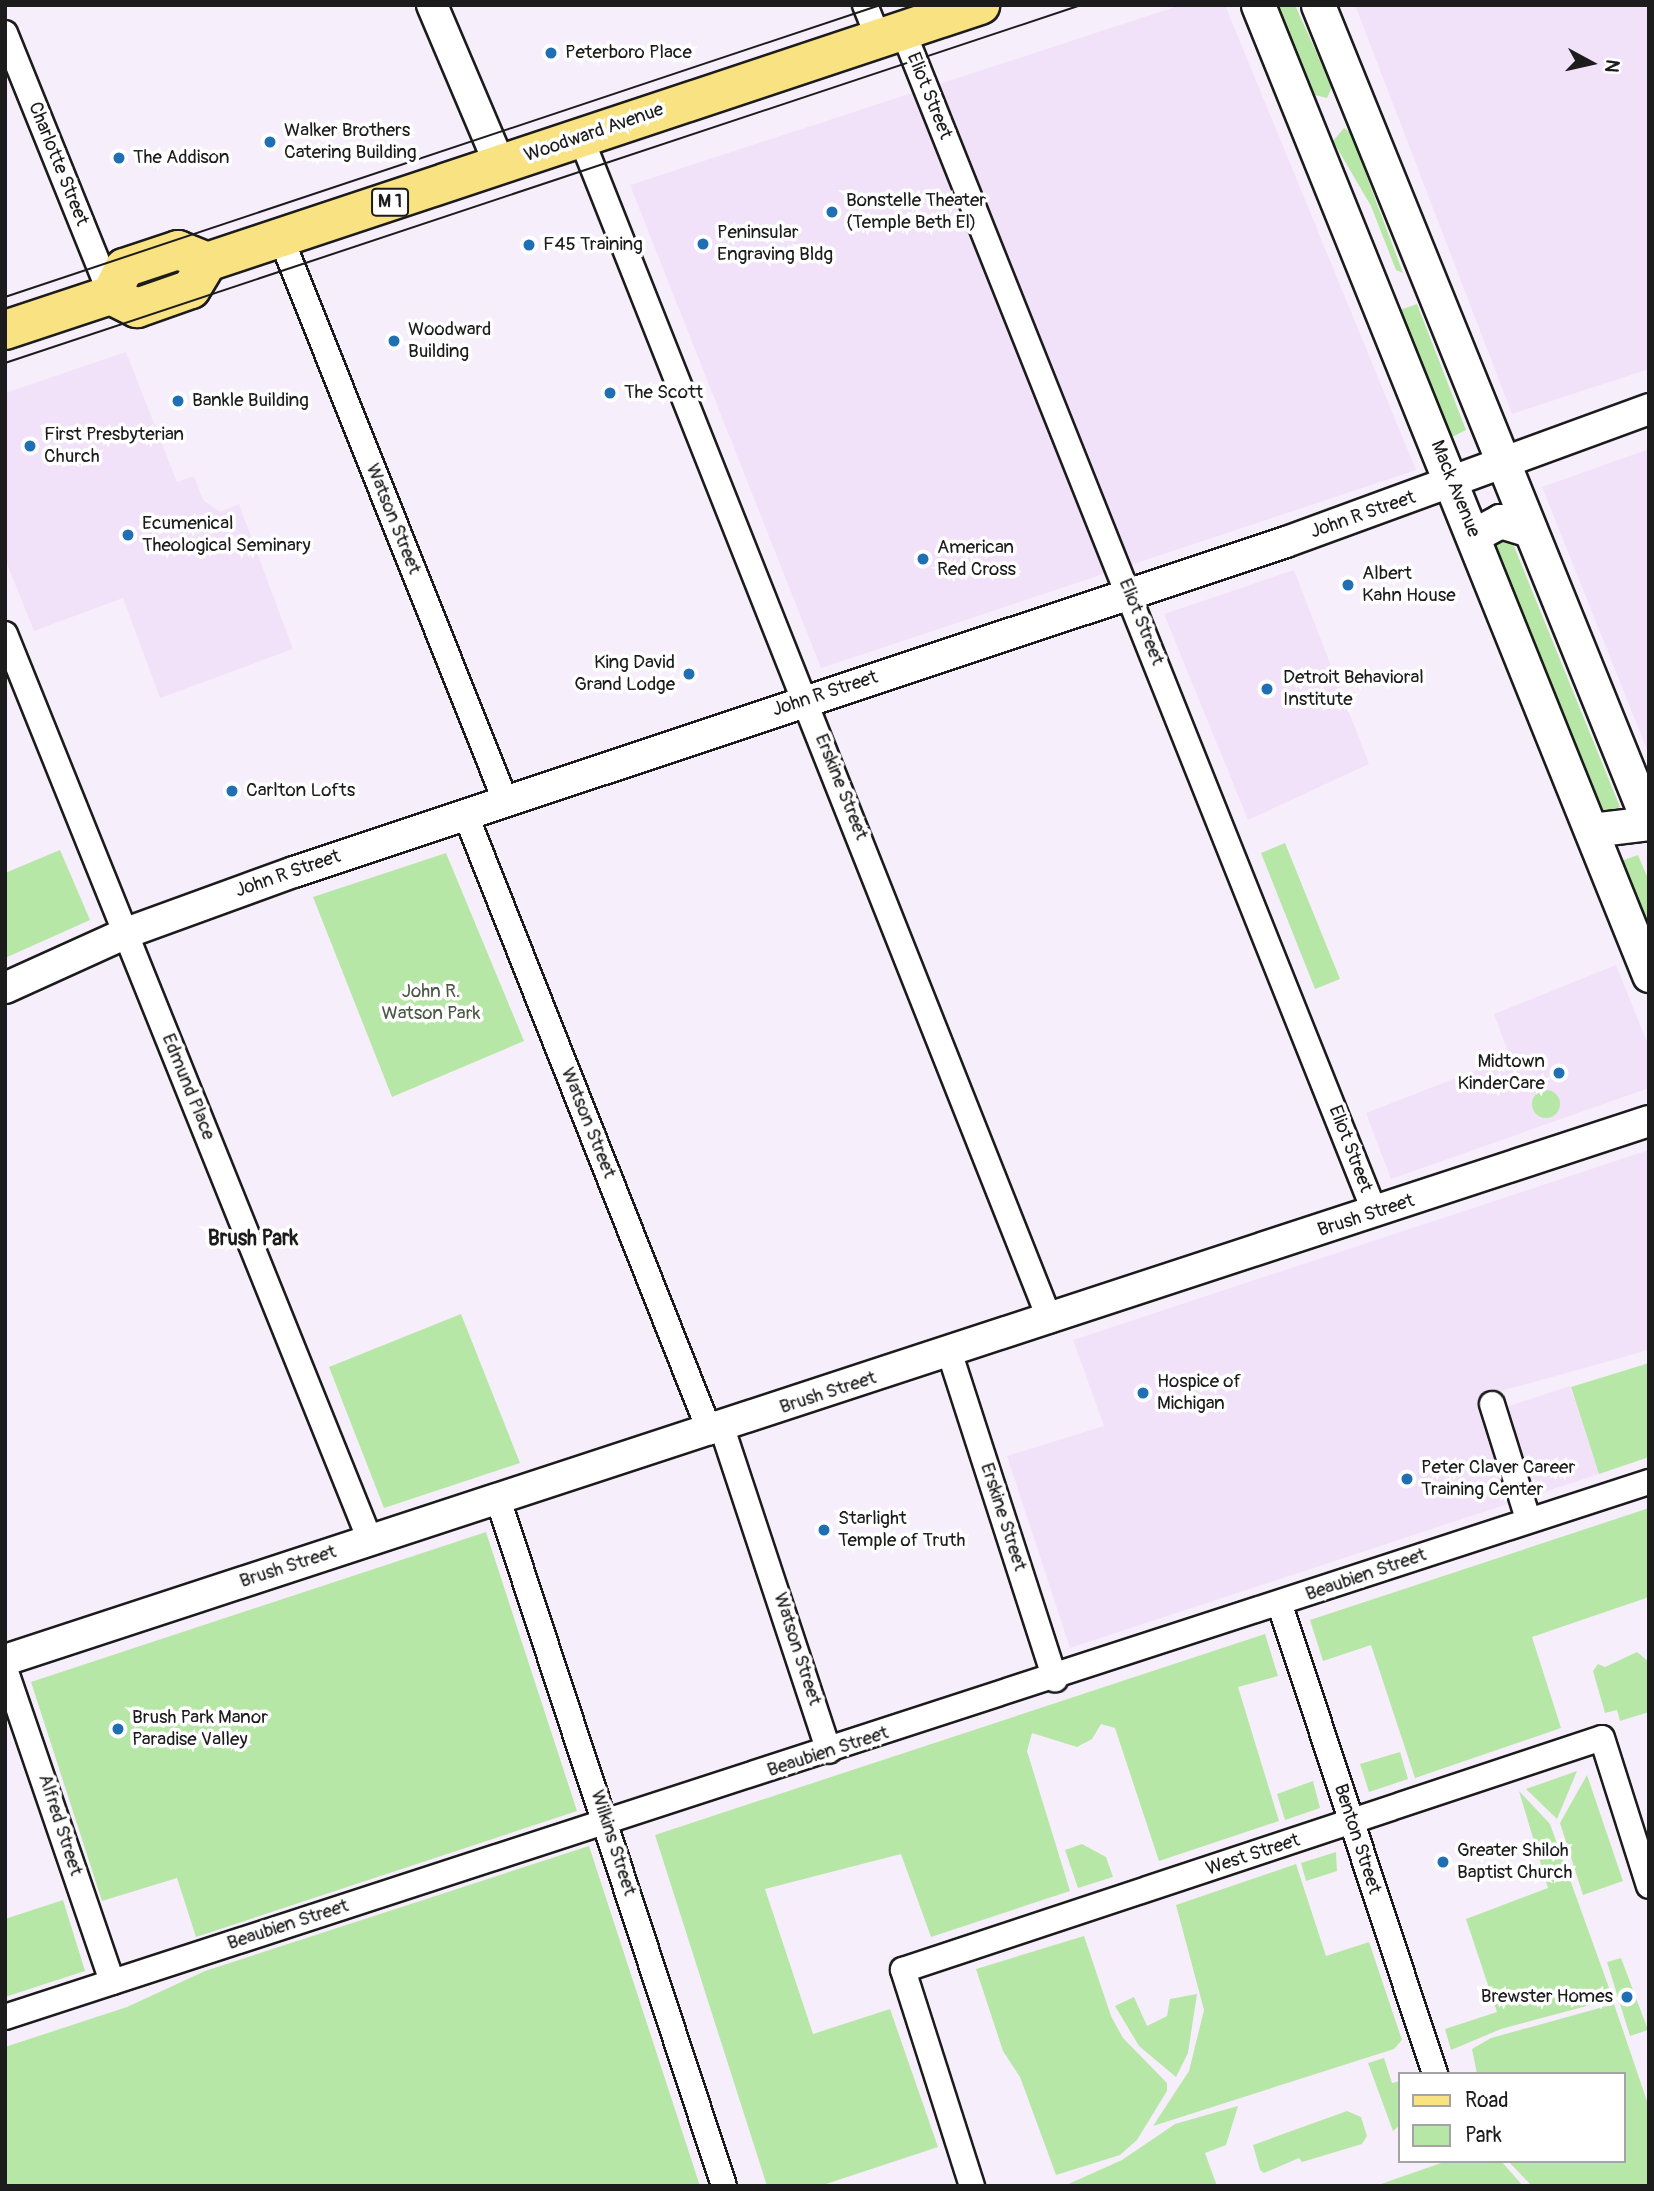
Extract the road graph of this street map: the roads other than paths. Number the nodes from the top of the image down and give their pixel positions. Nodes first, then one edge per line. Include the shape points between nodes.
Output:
1 (432, 5) edge
2 (980, 5) edge
3 (1258, 5) edge
4 (1318, 5) edge
5 (883, 25) edge
6 (5, 33) edge
7 (1358, 104) junction
8 (1308, 127) junction
9 (581, 138) junction
10 (500, 165) junction
11 (281, 238) junction
12 (1425, 268) junction
13 (1373, 285) junction
14 (111, 295) junction
15 (5, 330) edge
16 (1649, 409) edge
17 (1502, 460) junction
18 (1452, 482) junction
19 (1530, 530) junction
20 (1474, 535) junction
21 (1130, 595) junction
22 (5, 634) edge
23 (806, 700) junction
24 (505, 800) junction
25 (465, 813) junction
26 (1649, 823) edge
27 (1591, 830) junction
28 (126, 933) junction
29 (1649, 975) edge
30 (5, 988) edge
31 (1649, 1121) edge
32 (1375, 1213) junction
33 (1050, 1320) junction
34 (950, 1354) junction
35 (1492, 1404) dead end
36 (716, 1430) junction
37 (1649, 1482) edge
38 (499, 1502) junction
39 (1528, 1519) junction
40 (370, 1540) junction
41 (1280, 1605) junction
42 (5, 1660) edge
43 (5, 1669) edge
44 (1055, 1679) junction
45 (829, 1751) junction
46 (607, 1822) junction
47 (1351, 1822) junction
48 (1649, 1886) edge
49 (112, 1982) junction
50 (5, 2017) edge
51 (1434, 2072) edge
52 (724, 2186) edge
53 (972, 2186) edge

1 - 10 street
2 - 5 main road, Woodward Avenue / M 1
3 - 8 main road, Mack Avenue
4 - 7 main road
5 - 9 main road, Woodward Avenue / M 1
5 - 21 street, Eliot Street
6 - 14 street, Charlotte Street
7 - 8 main road
7 - 12 main road
8 - 13 main road, Mack Avenue
9 - 10 main road, Woodward Avenue / M 1
9 - 23 street, Erskine Street
10 - 11 main road, Woodward Avenue / M 1
11 - 14 main road, Woodward Avenue / M 1 via 207,262 191,289 136,308
11 - 24 street, Watson Street
12 - 13 main road via 1411,290
12 - 17 main road
13 - 18 main road, Mack Avenue
14 - 15 main road
16 - 17 street, John R Street
17 - 18 street, John R Street
17 - 19 main road
18 - 20 main road, Mack Avenue
18 - 21 street, John R Street
19 - 20 main road via 1500,521
19 - 26 main road
20 - 27 main road, Mack Avenue
21 - 23 street, John R Street
21 - 32 street, Eliot Street
22 - 28 street, Edmund Place
23 - 24 street, John R Street
23 - 33 street, Erskine Street
24 - 25 street, John R Street
25 - 28 street, John R Street
25 - 36 street, Watson Street
26 - 27 main road
27 - 29 main road, Mack Avenue
28 - 30 street, John R Street
28 - 40 street, Edmund Place
31 - 32 street, Brush Street
32 - 33 street, Brush Street
33 - 34 street, Brush Street
34 - 36 street, Brush Street
34 - 44 street, Erskine Street
35 - 39 street
36 - 38 street, Brush Street
36 - 45 street, Watson Street
37 - 39 street, Beaubien Street
38 - 40 street, Brush Street
38 - 46 street, Wilkins Street
39 - 41 street, Beaubien Street
40 - 42 street, Brush Street
41 - 44 street, Beaubien Street
41 - 47 street, Benton Street
43 - 49 street, Alfred Street
44 - 45 street, Beaubien Street
45 - 46 street, Beaubien Street
46 - 49 street, Beaubien Street
46 - 52 street, Wilkins Street
47 - 48 street, West Street via 1602,1738
47 - 51 street, Benton Street
47 - 53 street, West Street via 903,1970
49 - 50 street, Beaubien Street

